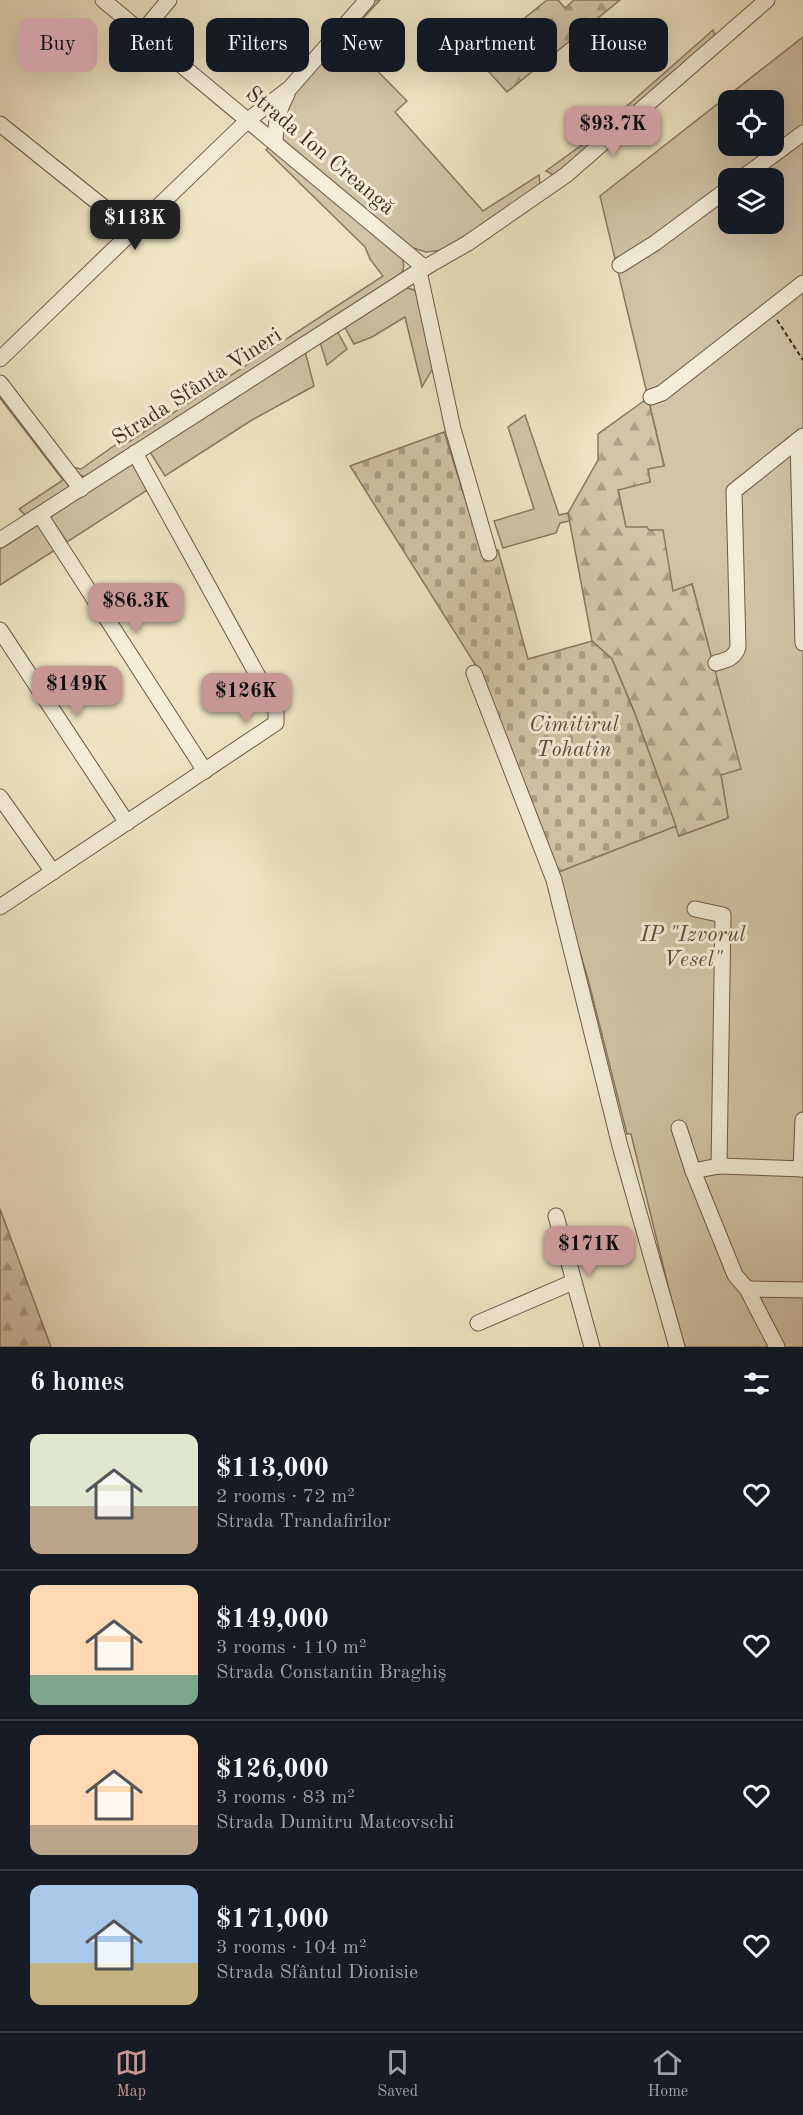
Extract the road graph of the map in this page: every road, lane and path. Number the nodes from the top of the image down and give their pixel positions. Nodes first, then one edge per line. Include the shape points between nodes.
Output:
1 (103, 0) edge
2 (169, 0) edge
3 (367, 0) edge
4 (767, 0) edge
5 (125, 18) edge
6 (154, 18) edge
7 (190, 72) edge
8 (290, 88) junction
9 (248, 120) junction
10 (0, 124) edge
11 (803, 133) edge
12 (275, 142) junction
13 (756, 168) edge
14 (718, 196) edge
15 (132, 230) junction
16 (620, 265) dead end
17 (422, 269) junction
18 (803, 283) edge
19 (769, 308) junction
20 (0, 359) edge
21 (803, 360) edge
22 (0, 383) edge
23 (651, 397) dead end
24 (801, 438) edge
25 (135, 453) junction
26 (81, 489) junction
27 (40, 515) junction
28 (0, 540) edge
29 (489, 553) dead end
30 (0, 630) edge
31 (803, 643) edge
32 (716, 663) dead end
33 (474, 674) dead end
34 (205, 771) junction
35 (0, 796) edge
36 (127, 823) junction
37 (53, 872) junction
38 (0, 907) edge
39 (695, 909) dead end
40 (803, 1120) edge
41 (679, 1128) dead end
42 (719, 1166) junction
43 (802, 1169) edge
44 (693, 1171) junction
45 (556, 1216) dead end
46 (573, 1282) junction
47 (747, 1289) junction
48 (803, 1290) edge
49 (478, 1323) dead end
50 (592, 1347) edge
51 (676, 1347) edge
52 (777, 1347) edge

1 - 5 street, Strada Ion Creangă
2 - 6 street
3 - 8 street
4 - 17 street, Strada Sfânta Vineri via 721,33 551,187
7 - 9 street, Strada Ion Creangă
8 - 9 street
8 - 12 street via 278,111
9 - 12 street, Strada Ion Creangă
9 - 15 street
10 - 15 street
11 - 13 street
12 - 17 street, Strada Ion Creangă
14 - 16 street
15 - 20 street
17 - 25 street, Strada Sfânta Vineri
17 - 29 street via 453,429
18 - 19 street
19 - 21 path
19 - 23 street via 662,393
22 - 26 street
24 - 31 street
24 - 32 street via 734,491 738,646 736,654
25 - 26 street, Strada Sfânta Vineri
25 - 34 street via 276,709 276,723
26 - 27 street, Strada Sfânta Vineri
27 - 28 street, Strada Sfânta Vineri
27 - 34 street
30 - 36 street
33 - 51 street via 554,880 620,1146
34 - 36 street
35 - 37 street
36 - 37 street
37 - 38 street
39 - 42 street via 723,915
40 - 43 street
41 - 44 street
42 - 43 street
42 - 44 street
44 - 47 street via 735,1275
45 - 46 street
46 - 49 street
46 - 50 street
47 - 48 street
47 - 52 street

